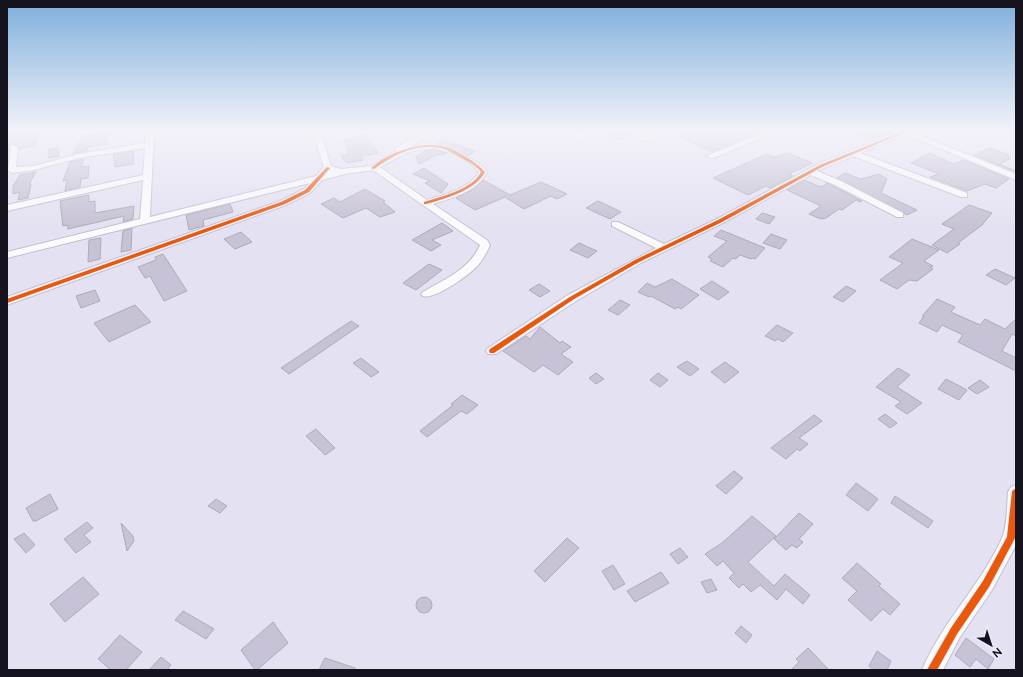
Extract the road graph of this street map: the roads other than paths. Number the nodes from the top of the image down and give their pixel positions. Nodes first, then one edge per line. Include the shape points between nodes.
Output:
1 (13, 162) edge
2 (57, 162) edge
3 (149, 162) edge
4 (326, 162) edge
5 (382, 162) edge
6 (469, 162) edge
7 (833, 162) edge
8 (875, 162) edge
9 (980, 162) edge
10 (328, 168) junction
11 (373, 168) junction
12 (343, 172) junction
13 (811, 172) junction
14 (148, 176) junction
15 (321, 177) junction
16 (1016, 177) edge
17 (964, 195) dead end
18 (426, 203) junction
19 (7, 208) edge
20 (900, 215) dead end
21 (146, 220) junction
22 (615, 224) dead end
23 (663, 248) junction
24 (7, 255) edge
25 (427, 294) dead end
26 (7, 301) edge
27 (492, 351) dead end
28 (1016, 492) edge
29 (1013, 540) edge
30 (932, 670) edge

1 - 2 street via 12,170 34,168
3 - 14 street
4 - 10 street
5 - 11 street
6 - 18 street via 483,172 479,179 465,188
7 - 13 street
8 - 17 street
9 - 16 street
10 - 12 street
10 - 15 street
11 - 12 street
11 - 18 street
12 - 15 street
13 - 20 street
13 - 23 street via 720,221
14 - 19 street
14 - 21 street
15 - 21 street
15 - 26 street via 307,191 283,203
18 - 25 street via 485,245 481,255 472,265
21 - 24 street
22 - 23 street
23 - 27 street via 572,298
28 - 29 street
29 - 30 street

